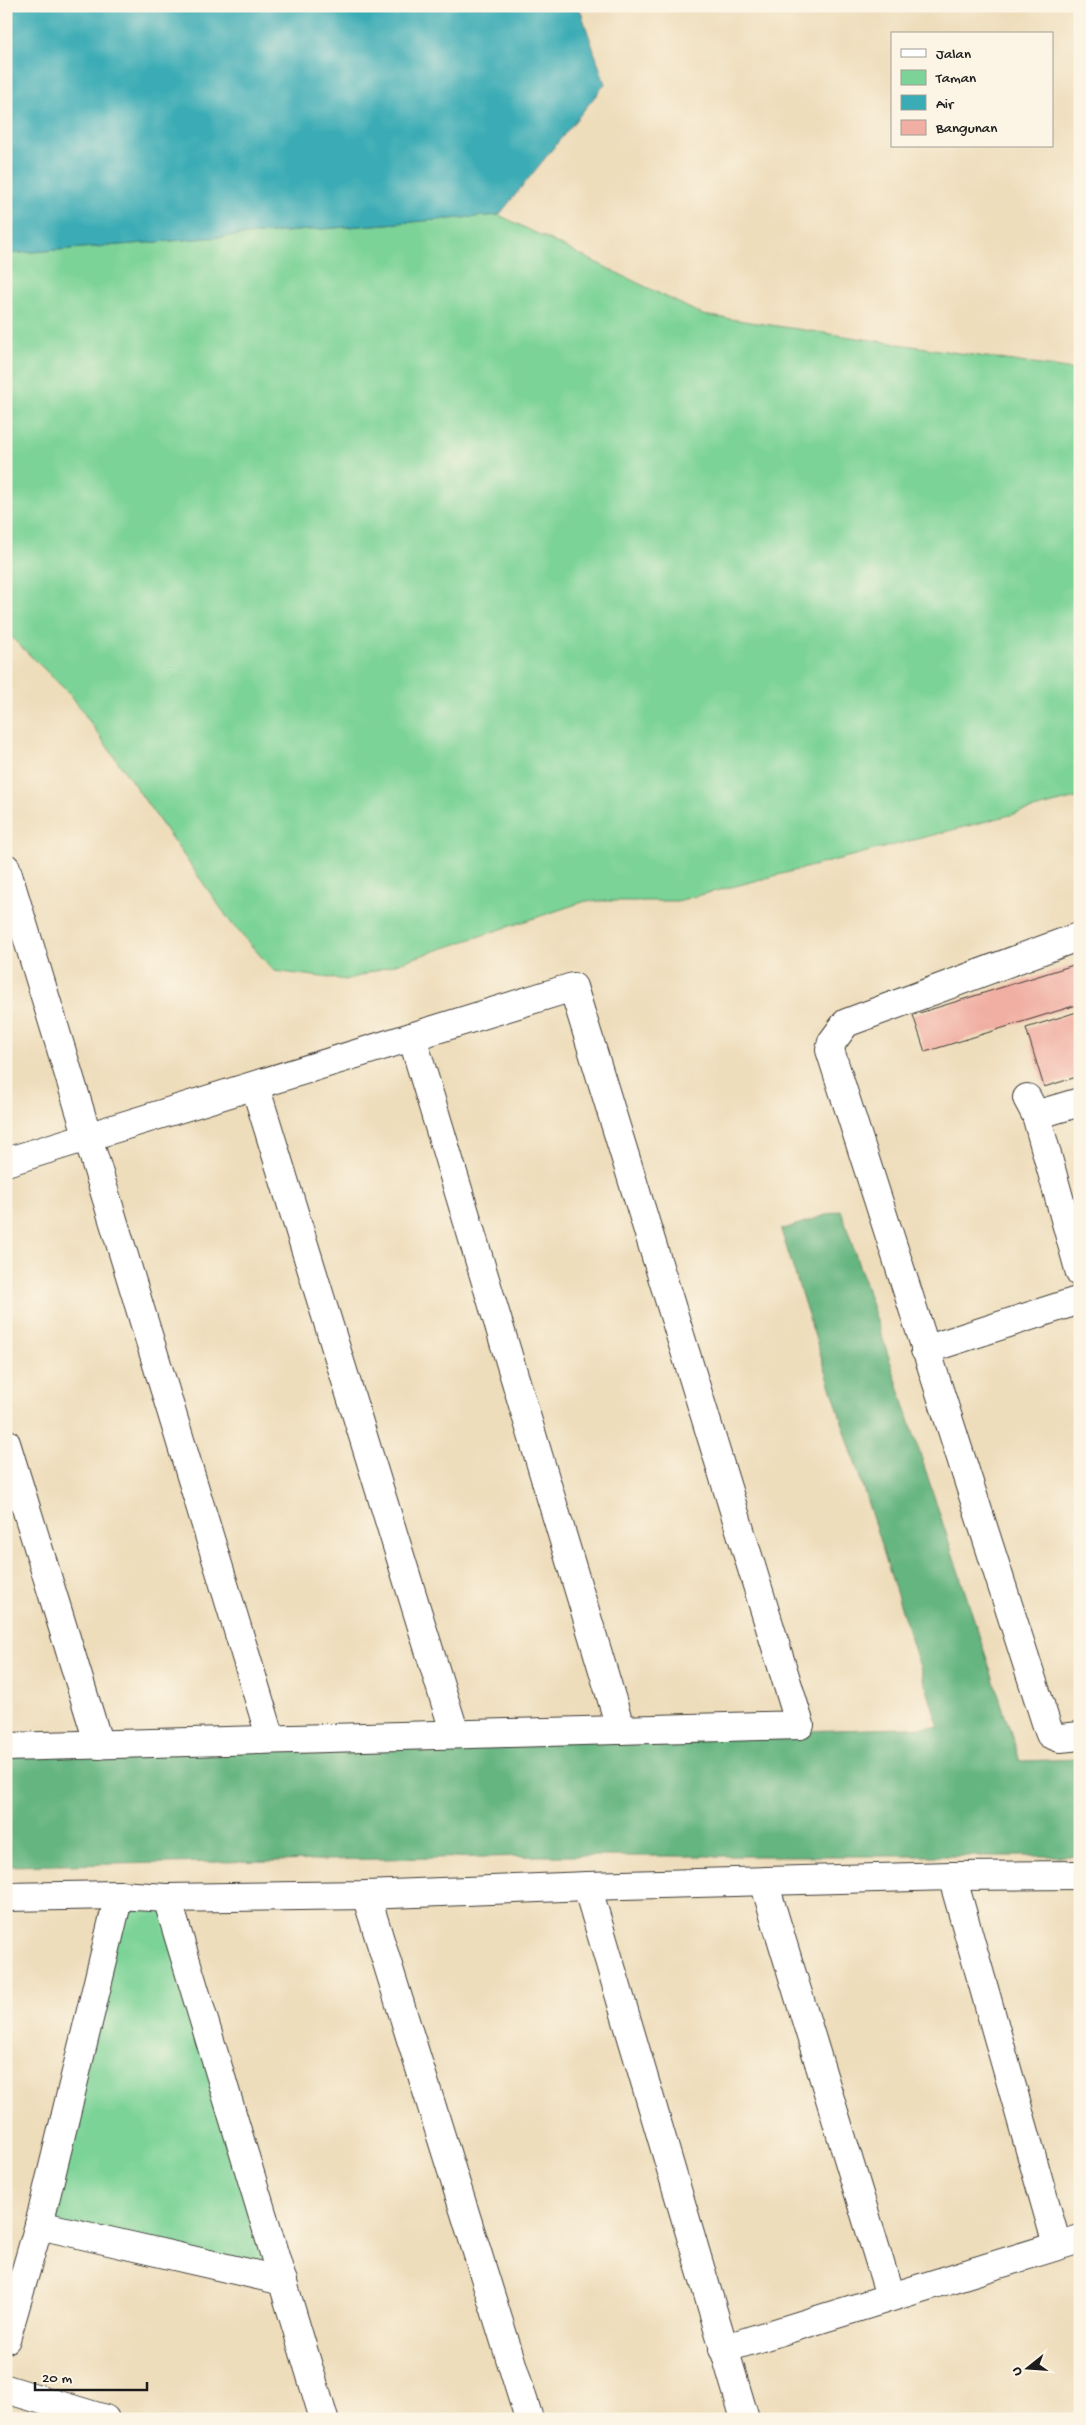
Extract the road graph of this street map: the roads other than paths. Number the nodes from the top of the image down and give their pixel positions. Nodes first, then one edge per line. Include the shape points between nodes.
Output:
1 (6, 868) edge
2 (1080, 936) edge
3 (412, 1037) junction
4 (255, 1086) junction
5 (1080, 1102) edge
6 (88, 1137) junction
7 (6, 1162) edge
8 (1080, 1273) edge
9 (1080, 1300) edge
10 (925, 1350) junction
11 (6, 1443) edge
12 (621, 1730) junction
13 (455, 1734) junction
14 (1080, 1736) edge
15 (271, 1739) junction
16 (99, 1745) junction
17 (6, 1747) edge
18 (1080, 1875) edge
19 (952, 1876) junction
20 (764, 1882) junction
21 (587, 1886) junction
22 (119, 1895) junction
23 (366, 1895) junction
24 (6, 1896) edge
25 (168, 1898) junction
26 (39, 2225) junction
27 (1068, 2242) edge
28 (283, 2281) junction
29 (890, 2296) junction
30 (6, 2339) edge
31 (723, 2349) junction
32 (6, 2389) edge
33 (104, 2419) edge
34 (324, 2419) edge
35 (529, 2419) edge
36 (745, 2419) edge

1 - 6 street
2 - 10 street via 846,1023 832,1042 832,1058
3 - 4 street
3 - 12 street
3 - 12 street via 574,987 800,1725
4 - 6 street
4 - 13 street
5 - 8 street via 1031,1106
6 - 7 street
6 - 15 street
9 - 10 street
10 - 14 street via 1046,1726 1050,1734 1060,1738
11 - 16 street
12 - 13 street
13 - 15 street
15 - 16 street
16 - 17 street
18 - 19 street
19 - 20 street
19 - 27 street
20 - 21 street
20 - 29 street
21 - 23 street
21 - 31 street
22 - 24 street
22 - 25 street
22 - 26 street
23 - 25 street
23 - 35 street
25 - 28 street
26 - 28 street
26 - 30 street
27 - 29 street
28 - 34 street
29 - 31 street
31 - 36 street
32 - 33 street

